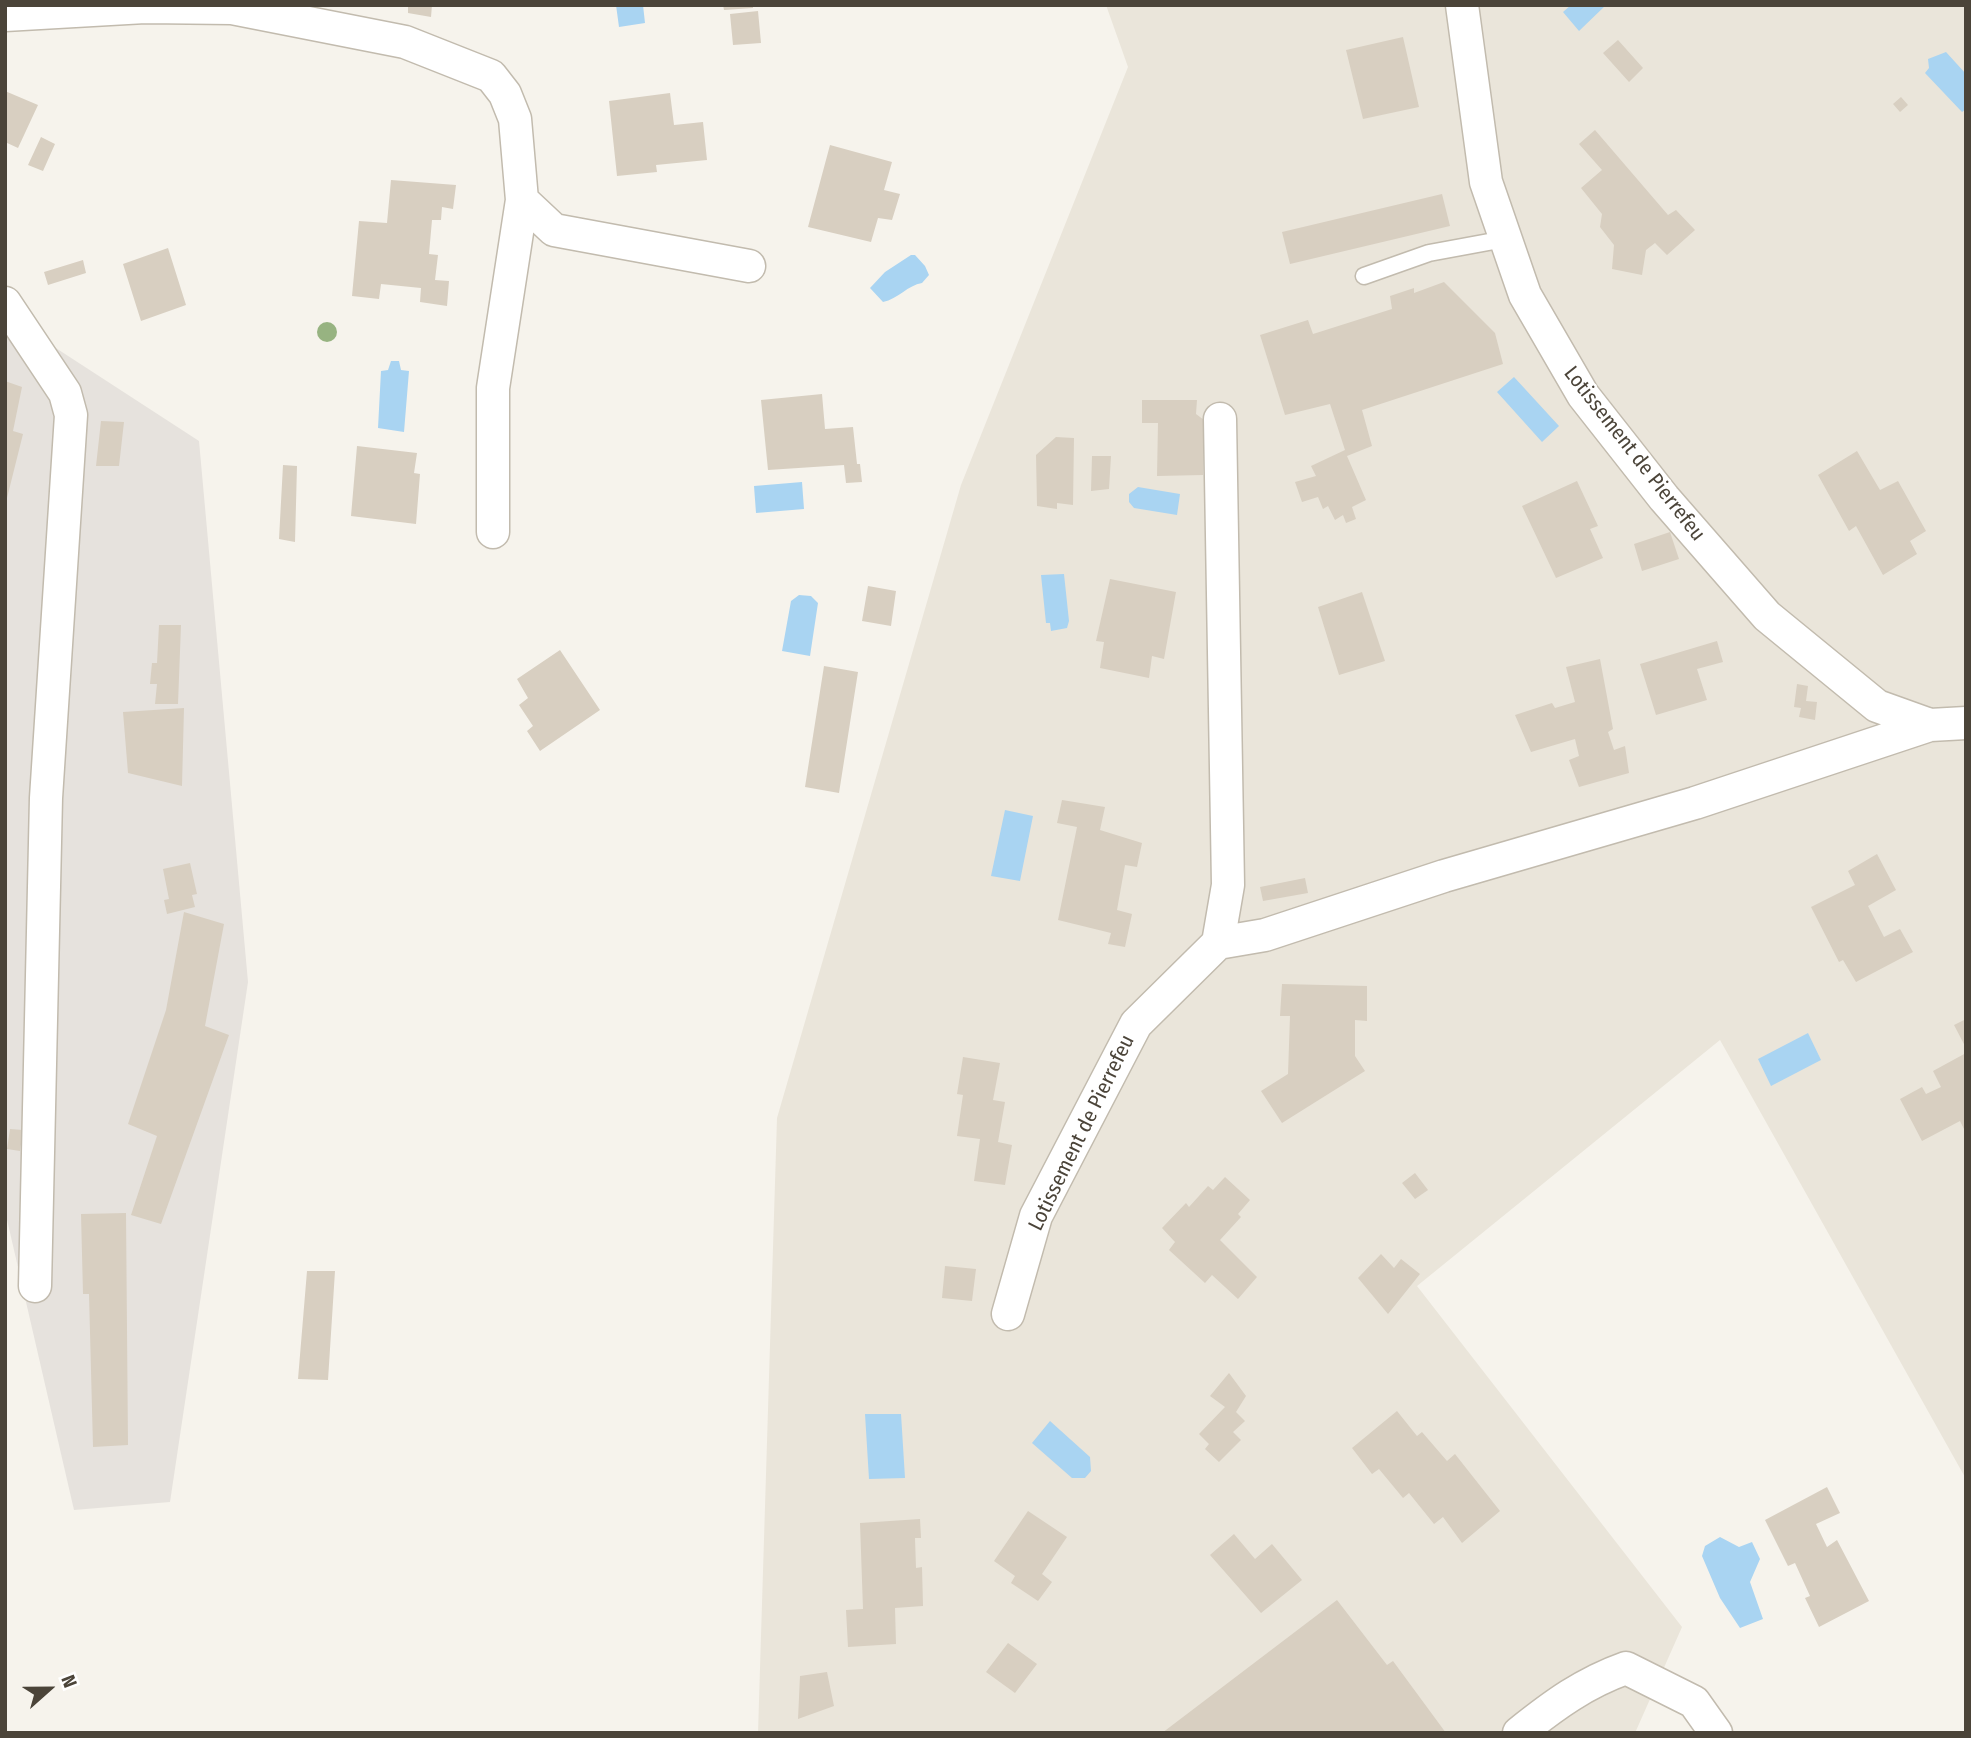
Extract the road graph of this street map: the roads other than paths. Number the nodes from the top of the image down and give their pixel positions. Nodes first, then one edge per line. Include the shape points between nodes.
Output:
1 (1462, 5) edge
2 (5, 15) edge
3 (522, 200) junction
4 (1505, 239) junction
5 (749, 267) dead end
6 (1364, 276) dead end
7 (5, 303) edge
8 (1220, 419) dead end
9 (493, 532) dead end
10 (1966, 723) edge
11 (1930, 725) junction
12 (1218, 943) junction
13 (35, 1286) dead end
14 (1009, 1314) dead end
15 (1519, 1733) edge
16 (1716, 1733) edge

1 - 4 street, Lotissement de Pierrefeu via 1486,182
2 - 3 street via 220,7 405,42 491,76 505,94 516,119
3 - 5 street via 554,230
3 - 9 street via 494,388
4 - 6 lane via 1429,253
4 - 11 street, Lotissement de Pierrefeu via 1525,295 1583,396 1767,617 1877,706
7 - 13 street via 65,393 71,415 46,798
8 - 12 street via 1228,886
10 - 11 street, Lotissement de Pierrefeu
11 - 12 street, Lotissement de Pierrefeu via 1695,803 1444,876 1265,935
12 - 14 street, Lotissement de Pierrefeu via 1136,1024 1036,1216
15 - 16 street via 1567,1695 1626,1668 1694,1702

